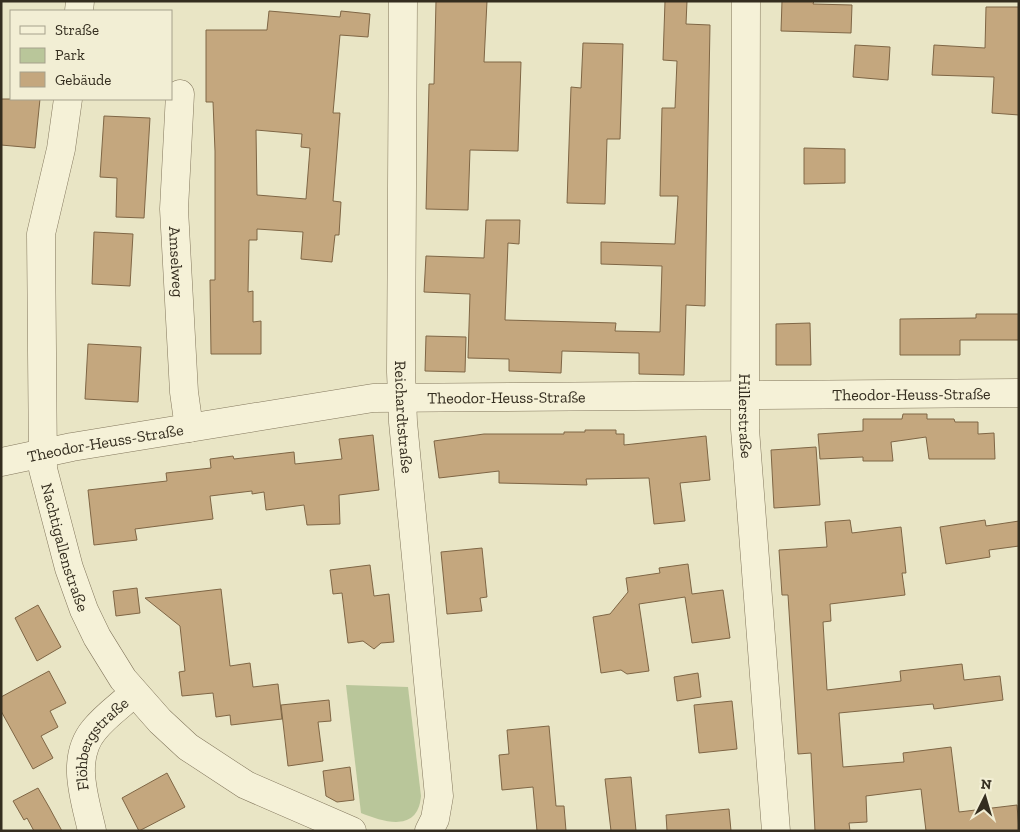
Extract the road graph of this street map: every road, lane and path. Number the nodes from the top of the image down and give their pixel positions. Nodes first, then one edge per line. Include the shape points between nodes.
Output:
1 (404, 1) edge
2 (746, 1) edge
3 (180, 94) dead end
4 (68, 100) edge
5 (1019, 393) edge
6 (745, 394) junction
7 (402, 397) junction
8 (190, 428) junction
9 (43, 453) junction
10 (1, 462) edge
11 (134, 693) junction
12 (92, 831) edge
13 (352, 831) edge
14 (429, 831) edge
15 (776, 831) edge

1 - 7 street, Reichardtstraße
2 - 6 street, Hillerstraße
3 - 8 street, Amselweg via 174,209 184,392
4 - 9 street, Nachtigallenstraße via 61,149 41,234
5 - 6 street, Theodor-Heuss-Straße
6 - 7 street, Theodor-Heuss-Straße
6 - 15 street, Hillerstraße
7 - 8 street, Theodor-Heuss-Straße via 373,398
7 - 14 street, Reichardtstraße via 439,796
8 - 9 street, Theodor-Heuss-Straße
9 - 10 street, Theodor-Heuss-Straße
9 - 11 street, Nachtigallenstraße via 43,469 84,610
11 - 12 street, Flöhbergstraße via 93,730 85,746 81,783
11 - 13 street, Nachtigallenstraße via 174,736 214,766 267,795

